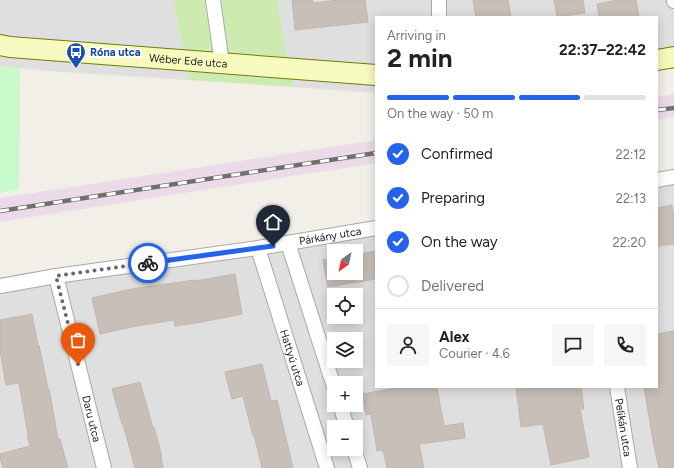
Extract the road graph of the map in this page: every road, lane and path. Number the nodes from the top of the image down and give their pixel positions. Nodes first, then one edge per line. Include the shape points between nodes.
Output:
1 (213, 0) edge
2 (438, 0) edge
3 (439, 16) edge
4 (0, 45) edge
5 (674, 57) edge
6 (658, 60) edge
7 (222, 64) junction
8 (375, 75) edge
9 (674, 177) edge
10 (658, 180) edge
11 (375, 228) edge
12 (288, 243) junction
13 (258, 248) junction
14 (56, 276) junction
15 (0, 286) edge
16 (330, 376) edge
17 (617, 388) edge
18 (356, 456) edge
19 (104, 468) edge
20 (327, 468) edge
21 (360, 468) edge
22 (630, 468) edge

1 - 7 street
2 - 3 street
4 - 7 street, Wéber Ede utca
5 - 6 street
7 - 8 street, Wéber Ede utca
9 - 10 street
11 - 12 street, Párkány utca
12 - 13 street, Párkány utca
12 - 16 street
13 - 14 street, Párkány utca
13 - 20 street, Hattyú utca
14 - 15 street, Párkány utca
14 - 19 street, Daru utca
17 - 22 street, Pelikán utca
18 - 21 street

